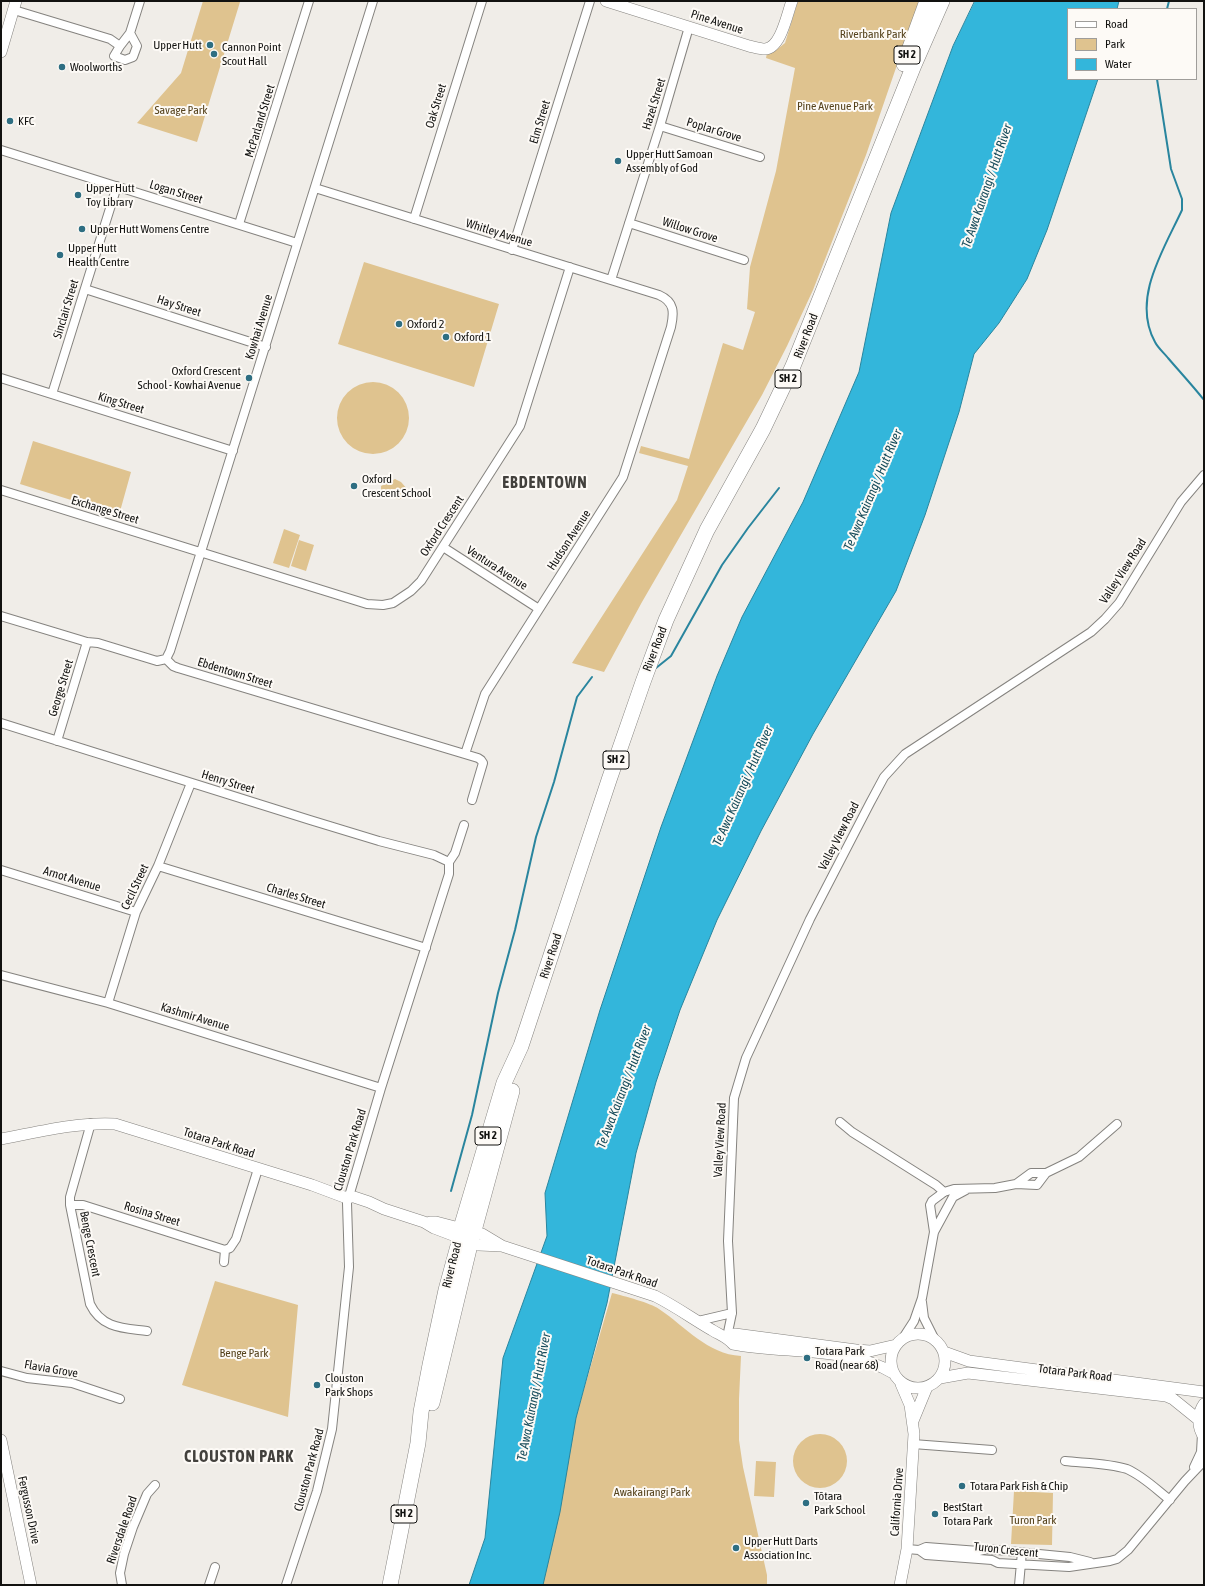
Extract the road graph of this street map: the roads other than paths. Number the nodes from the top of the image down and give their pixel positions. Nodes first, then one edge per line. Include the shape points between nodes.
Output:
1 (140, 1) edge
2 (309, 1) edge
3 (373, 1) edge
4 (482, 1) edge
5 (590, 1) edge
6 (606, 1) edge
7 (792, 1) edge
8 (927, 1) edge
9 (937, 1) edge
10 (942, 1) edge
11 (15, 5) edge
12 (689, 27) junction
13 (130, 33) junction
14 (120, 46) junction
15 (1, 52) edge
16 (914, 65) junction
17 (660, 126) junction
18 (1, 150) edge
19 (760, 157) dead end
20 (117, 186) junction
21 (315, 188) junction
22 (414, 219) junction
23 (629, 223) junction
24 (239, 224) junction
25 (297, 243) junction
26 (512, 250) junction
27 (744, 260) dead end
28 (570, 267) junction
29 (831, 269) junction
30 (611, 280) junction
31 (84, 289) junction
32 (672, 305) joint
33 (266, 347) junction
34 (1, 378) edge
35 (52, 394) junction
36 (233, 451) junction
37 (1204, 475) edge
38 (1, 490) edge
39 (443, 548) junction
40 (201, 552) junction
41 (538, 609) junction
42 (1, 616) edge
43 (87, 642) junction
44 (166, 659) junction
45 (1, 723) edge
46 (57, 741) junction
47 (465, 754) junction
48 (191, 783) junction
49 (472, 800) dead end
50 (464, 826) dead end
51 (449, 862) junction
52 (158, 866) junction
53 (1, 870) edge
54 (136, 912) junction
55 (426, 948) junction
56 (1, 975) edge
57 (108, 1003) junction
58 (381, 1088) junction
59 (840, 1122) dead end
60 (91, 1123) junction
61 (1118, 1124) dead end
62 (1, 1139) edge
63 (258, 1169) junction
64 (1046, 1173) junction
65 (1016, 1184) junction
66 (966, 1190) junction
67 (944, 1192) junction
68 (349, 1197) junction
69 (70, 1205) junction
70 (934, 1232) junction
71 (466, 1235) junction
72 (226, 1250) junction
73 (224, 1262) dead end
74 (922, 1298) junction
75 (732, 1313) junction
76 (698, 1321) junction
77 (147, 1331) dead end
78 (727, 1338) junction
79 (935, 1340) junction
80 (900, 1341) junction
81 (944, 1352) junction
82 (1, 1371) edge
83 (892, 1373) junction
84 (940, 1378) junction
85 (901, 1384) junction
86 (927, 1387) junction
87 (1204, 1392) edge
88 (120, 1399) dead end
89 (1204, 1404) edge
90 (1198, 1420) junction
91 (913, 1421) junction
92 (1203, 1436) edge
93 (1, 1440) edge
94 (913, 1444) junction
95 (992, 1450) dead end
96 (1065, 1461) dead end
97 (1204, 1461) edge
98 (1185, 1481) junction
99 (155, 1485) dead end
100 (1170, 1500) junction
101 (907, 1549) junction
102 (919, 1550) junction
103 (1022, 1552) junction
104 (1093, 1563) junction
105 (1020, 1565) junction
106 (215, 1567) dead end
107 (31, 1585) edge
108 (122, 1585) edge
109 (209, 1585) edge
110 (286, 1585) edge
111 (390, 1585) edge
112 (900, 1585) edge
113 (1019, 1585) edge

1 - 13 street
2 - 24 street, McParland Street
3 - 21 street, Kowhai Avenue
4 - 22 street, Oak Street
5 - 26 street, Elm Street
6 - 12 street, Pine Avenue
7 - 12 street, Pine Avenue via 779,37 768,48 759,48
8 - 29 highway, River Road / SH 2
9 - 16 highway
10 - 16 highway, River Road / SH 2
11 - 14 street via 110,39
11 - 15 street
12 - 17 street, Hazel Street
13 - 14 street
13 - 14 street via 137,46 133,57 125,60 114,56
16 - 29 highway, River Road / SH 2
17 - 19 street, Poplar Grove
17 - 23 street, Hazel Street
18 - 20 street, Logan Street
20 - 24 street, Logan Street
20 - 31 street, Sinclair Street
21 - 22 street, Whitley Avenue
21 - 25 street, Kowhai Avenue
22 - 26 street, Whitley Avenue
23 - 27 street, Willow Grove
23 - 30 street, Hazel Street
24 - 25 street, Logan Street
25 - 33 street, Kowhai Avenue
26 - 28 street, Whitley Avenue
28 - 30 street, Whitley Avenue
28 - 39 street, Oxford Crescent via 520,426
29 - 71 highway, River Road / SH 2 via 777,402 708,530 666,620 642,682 521,1046 504,1083
30 - 32 street, Whitley Avenue via 659,295
31 - 33 street, Hay Street
31 - 35 street, Sinclair Street
32 - 41 street, Hudson Avenue via 671,327 623,477
33 - 36 street, Kowhai Avenue
34 - 35 street, King Street
35 - 36 street, King Street
36 - 40 street, Kowhai Avenue
37 - 75 street, Valley View Road via 1181,502 1120,603 1105,620 1091,632 906,754 884,777 873,796 781,981 746,1058 734,1098 728,1241
38 - 40 street, Exchange Street
39 - 40 street, Oxford Crescent via 411,592 393,603 374,606
39 - 41 street, Ventura Avenue
40 - 44 street, Kowhai Avenue
41 - 47 street, Hudson Avenue via 485,694
42 - 43 street, Ebdentown Street
43 - 44 street, Ebdentown Street via 157,661
43 - 46 street, George Street
44 - 47 street, Ebdentown Street via 178,668
45 - 46 street, Henry Street
46 - 48 street, Henry Street
47 - 49 street, Ebdentown Street via 482,760 483,764
48 - 51 street, Henry Street via 371,838 434,854
48 - 52 street, Cecil Street
50 - 51 street, Clouston Park Road via 455,853
51 - 55 street, Clouston Park Road via 449,874
52 - 54 street, Cecil Street
52 - 55 street, Charles Street
53 - 54 street, Arnot Avenue
54 - 57 street, Cecil Street
55 - 58 street, Clouston Park Road
56 - 57 street, Kashmir Avenue
57 - 58 street, Kashmir Avenue
58 - 68 street, Clouston Park Road
59 - 67 street
60 - 62 street, Totara Park Road
60 - 63 street, Totara Park Road via 115,1124
60 - 69 street, Benge Crescent via 71,1189
61 - 64 street via 1079,1157
63 - 68 street, Totara Park Road
63 - 72 street via 236,1239
64 - 65 street via 1031,1174
64 - 65 street via 1037,1185
65 - 66 street
66 - 67 street via 954,1189
66 - 70 street via 953,1197
67 - 70 street via 930,1205
68 - 71 street, Totara Park Road via 424,1222 436,1222
68 - 110 street, Clouston Park Road via 349,1267 332,1429 317,1491
69 - 72 street, Rosina Street via 83,1205
69 - 77 street, Benge Crescent via 88,1296 94,1313 112,1325
70 - 74 street
71 - 76 street, Totara Park Road via 484,1245 502,1246 655,1296
71 - 111 highway, River Road / SH 2 via 429,1414 418,1444
72 - 73 street
74 - 79 street via 924,1318
74 - 80 street via 914,1321
75 - 76 street
75 - 78 street, Valley View Road
76 - 78 street, Totara Park Road
78 - 80 street via 735,1334 870,1351
78 - 83 street, Totara Park Road via 733,1344 857,1358
79 - 80 street via 920,1334 911,1335
79 - 81 street
80 - 83 street via 890,1358
81 - 84 street via 945,1365
81 - 87 street, Totara Park Road via 969,1361
82 - 88 street, Flavia Grove via 27,1378 72,1383
83 - 85 street
84 - 86 street
84 - 90 street, Totara Park Road via 968,1374 1166,1396 1174,1399
85 - 86 street via 914,1389
85 - 91 street, California Drive via 910,1405
86 - 91 street, California Drive
89 - 90 street
90 - 92 street
91 - 94 street, California Drive
92 - 98 street, Turon Crescent via 1201,1452
93 - 107 street, Fergusson Drive
94 - 95 street
94 - 101 street, California Drive
96 - 100 street via 1115,1466 1127,1470 1142,1478
97 - 98 street, Turon Crescent
98 - 100 street, Turon Crescent
99 - 108 street, Riversdale Road via 147,1494 127,1547 120,1573
100 - 104 street, Turon Crescent via 1123,1555 1110,1561
101 - 102 street, Turon Crescent
101 - 112 street, California Drive
102 - 103 street, Turon Crescent via 926,1547
102 - 105 street, Turon Crescent via 926,1555 992,1560
103 - 104 street, Turon Crescent via 1070,1557
103 - 105 street
104 - 105 street, Turon Crescent via 1069,1567
105 - 113 street
106 - 109 street

